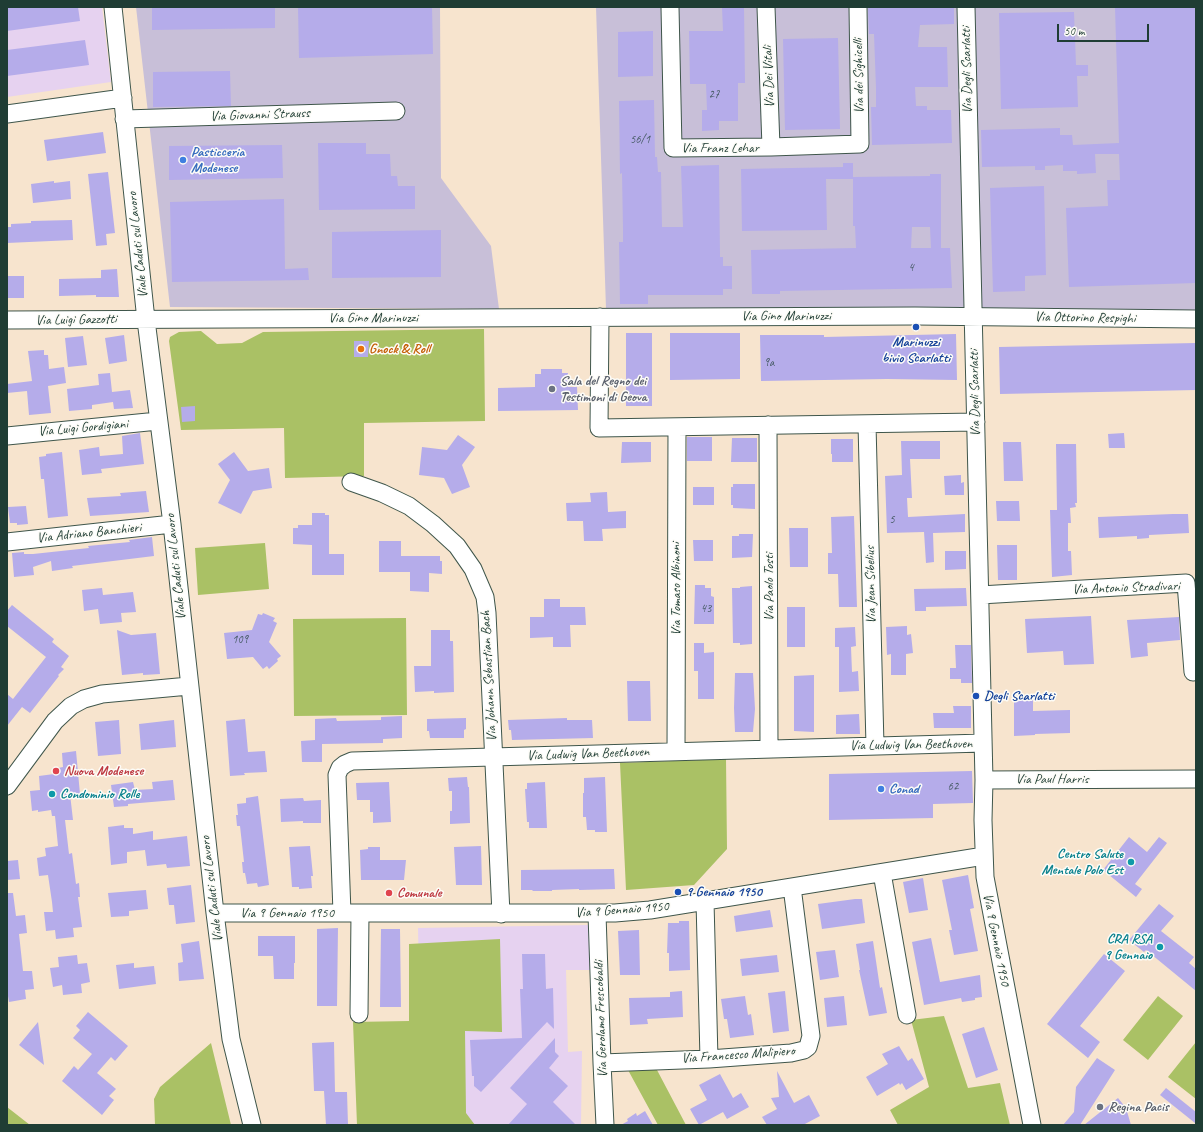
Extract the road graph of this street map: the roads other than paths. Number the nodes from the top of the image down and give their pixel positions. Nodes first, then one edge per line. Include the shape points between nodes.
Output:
1 (113, 7) edge
2 (670, 7) edge
3 (766, 7) edge
4 (858, 7) edge
5 (966, 7) edge
6 (123, 98) junction
7 (396, 111) dead end
8 (7, 114) edge
9 (124, 119) junction
10 (860, 144) joint
11 (772, 147) junction
12 (973, 316) junction
13 (600, 318) junction
14 (1196, 319) edge
15 (7, 320) edge
16 (146, 320) junction
17 (158, 421) junction
18 (976, 422) junction
19 (867, 424) junction
20 (768, 426) junction
21 (677, 427) junction
22 (7, 436) edge
23 (351, 482) dead end
24 (172, 524) junction
25 (7, 542) edge
26 (980, 595) junction
27 (1193, 672) dead end
28 (189, 686) junction
29 (983, 743) junction
30 (875, 746) junction
31 (770, 748) junction
32 (676, 751) junction
33 (494, 757) junction
34 (1196, 779) edge
35 (984, 780) junction
36 (7, 786) edge
37 (984, 856) junction
38 (882, 873) junction
39 (792, 887) junction
40 (705, 901) junction
41 (215, 913) junction
42 (342, 913) junction
43 (360, 913) junction
44 (501, 914) junction
45 (597, 914) junction
46 (359, 1014) dead end
47 (907, 1015) dead end
48 (709, 1059) junction
49 (602, 1063) junction
50 (252, 1125) edge
51 (606, 1125) edge
52 (1032, 1125) edge

1 - 6 street, Viale Caduti sul Lavoro
2 - 11 street, Via Franz Lehar via 673,148
3 - 11 street, Via Dei Vitali
4 - 10 street, Via dei Sighicelli
5 - 12 street, Via Degli Scarlatti
6 - 8 street
6 - 9 street, Viale Caduti sul Lavoro
7 - 9 street, Via Giovanni Strauss
9 - 16 street, Viale Caduti sul Lavoro
10 - 11 street, Via Franz Lehar
12 - 13 street, Via Gino Marinuzzi
12 - 14 street, Via Ottorino Respighi
12 - 18 street, Via Degli Scarlatti
13 - 16 street, Via Gino Marinuzzi
13 - 21 street via 600,428
15 - 16 street, Via Luigi Gazzotti
16 - 17 street, Viale Caduti sul Lavoro
17 - 22 street, Via Luigi Gordigiani
17 - 24 street, Viale Caduti sul Lavoro
18 - 19 street
18 - 26 street, Via Degli Scarlatti
19 - 20 street
19 - 30 street, Via Jean Sibelius
20 - 21 street
20 - 31 street, Via Paolo Tosti
21 - 32 street, Via Tomaso Albinoni
23 - 33 street, Via Johann Sebastian Bach via 409,506 434,524 457,546 473,569 485,597 487,613
24 - 25 street, Via Adriano Banchieri
24 - 28 street, Viale Caduti sul Lavoro
26 - 27 street, Via Antonio Stradivari via 1186,583
26 - 29 street, Via Degli Scarlatti
28 - 36 street via 102,694 71,706 55,721
28 - 41 street, Viale Caduti sul Lavoro
29 - 30 street, Via Ludwig Van Beethoven
29 - 35 street, Via Degli Scarlatti
30 - 31 street, Via Ludwig Van Beethoven
31 - 32 street, Via Ludwig Van Beethoven
32 - 33 street, Via Ludwig Van Beethoven
33 - 42 street, Via Ludwig Van Beethoven via 352,761 340,768 337,775
33 - 44 street, Via Johann Sebastian Bach
34 - 35 street, Via Paul Harris
35 - 37 street
37 - 38 street, Via 9 Gennaio 1950
37 - 52 street, Via 9 Gennaio 1950 via 990,909
38 - 39 street, Via 9 Gennaio 1950
38 - 47 street
39 - 40 street, Via 9 Gennaio 1950
39 - 48 street, Via Francesco Malipiero via 811,1036 808,1047 791,1053
40 - 45 street, Via 9 Gennaio 1950 via 650,910
40 - 48 street
41 - 42 street, Via 9 Gennaio 1950
41 - 50 street, Viale Caduti sul Lavoro via 231,1039
42 - 43 street, Via 9 Gennaio 1950
43 - 44 street, Via 9 Gennaio 1950
43 - 46 street
44 - 45 street, Via 9 Gennaio 1950
45 - 49 street, Via Gerolamo Frescobaldi
48 - 49 street, Via Francesco Malipiero
49 - 51 street, Via Gerolamo Frescobaldi

